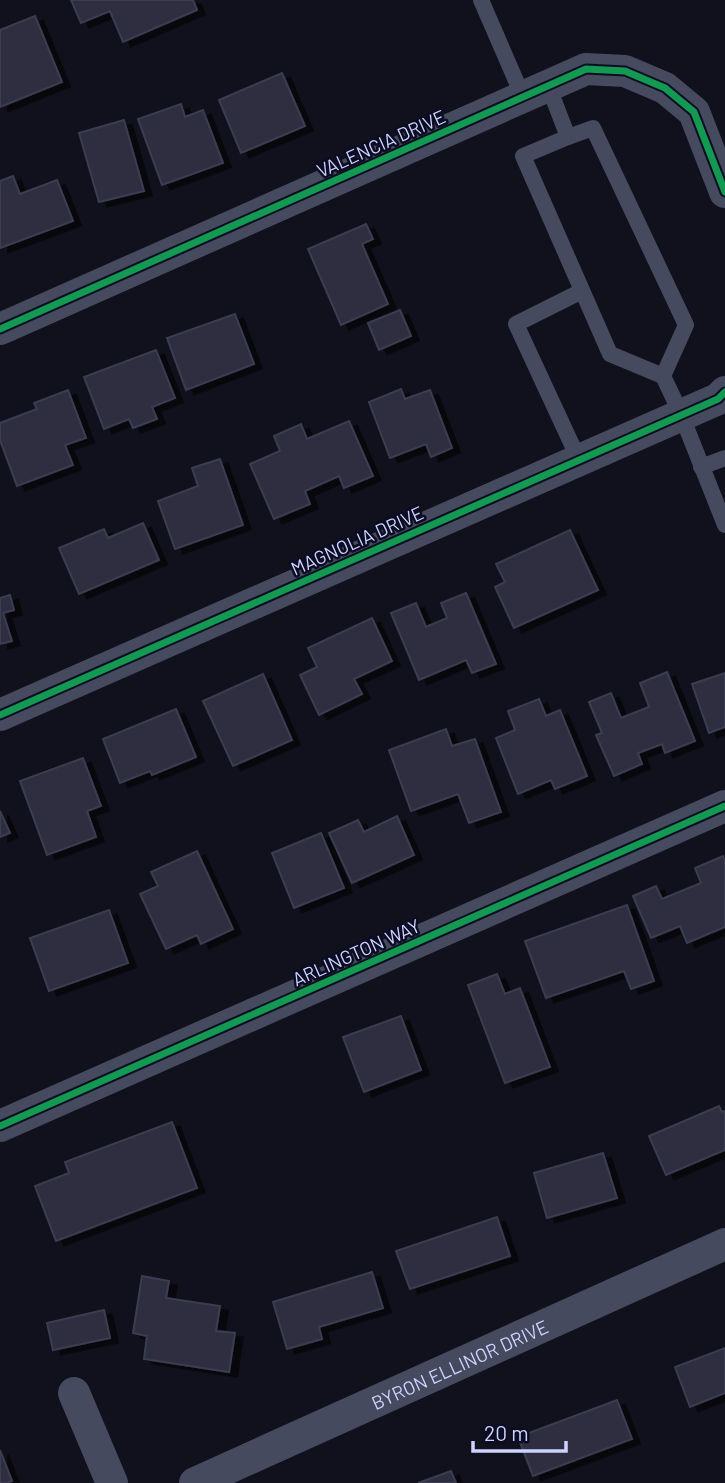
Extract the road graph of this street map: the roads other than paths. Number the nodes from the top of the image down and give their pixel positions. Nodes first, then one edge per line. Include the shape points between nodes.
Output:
1 (481, 0) edge
2 (536, 91) junction
3 (694, 112) junction
4 (725, 130) edge
5 (568, 137) junction
6 (725, 192) edge
7 (582, 291) junction
8 (0, 329) edge
9 (663, 376) junction
10 (725, 392) edge
11 (681, 414) junction
12 (725, 458) edge
13 (579, 460) junction
14 (701, 467) junction
15 (725, 524) edge
16 (0, 715) edge
17 (725, 806) edge
18 (0, 1126) edge
19 (725, 1244) edge
20 (74, 1393) dead end
21 (112, 1483) edge
22 (195, 1483) edge

1 - 2 lane
2 - 3 street, VALENCIA DRIVE via 586,69 625,71 665,88
2 - 5 lane
2 - 8 street, VALENCIA DRIVE
3 - 4 street, VALENCIA DRIVE
3 - 6 street, VALENCIA DRIVE
5 - 7 lane via 523,156
5 - 9 lane via 593,128 686,325
7 - 9 lane via 610,354
7 - 13 lane via 516,324
9 - 11 lane
10 - 11 street, MAGNOLIA DRIVE
11 - 13 street, MAGNOLIA DRIVE
11 - 14 lane
12 - 14 lane
13 - 16 street, MAGNOLIA DRIVE
14 - 15 lane
17 - 18 street, ARLINGTON WAY
19 - 22 street, BYRON ELLINOR DRIVE
20 - 21 street

